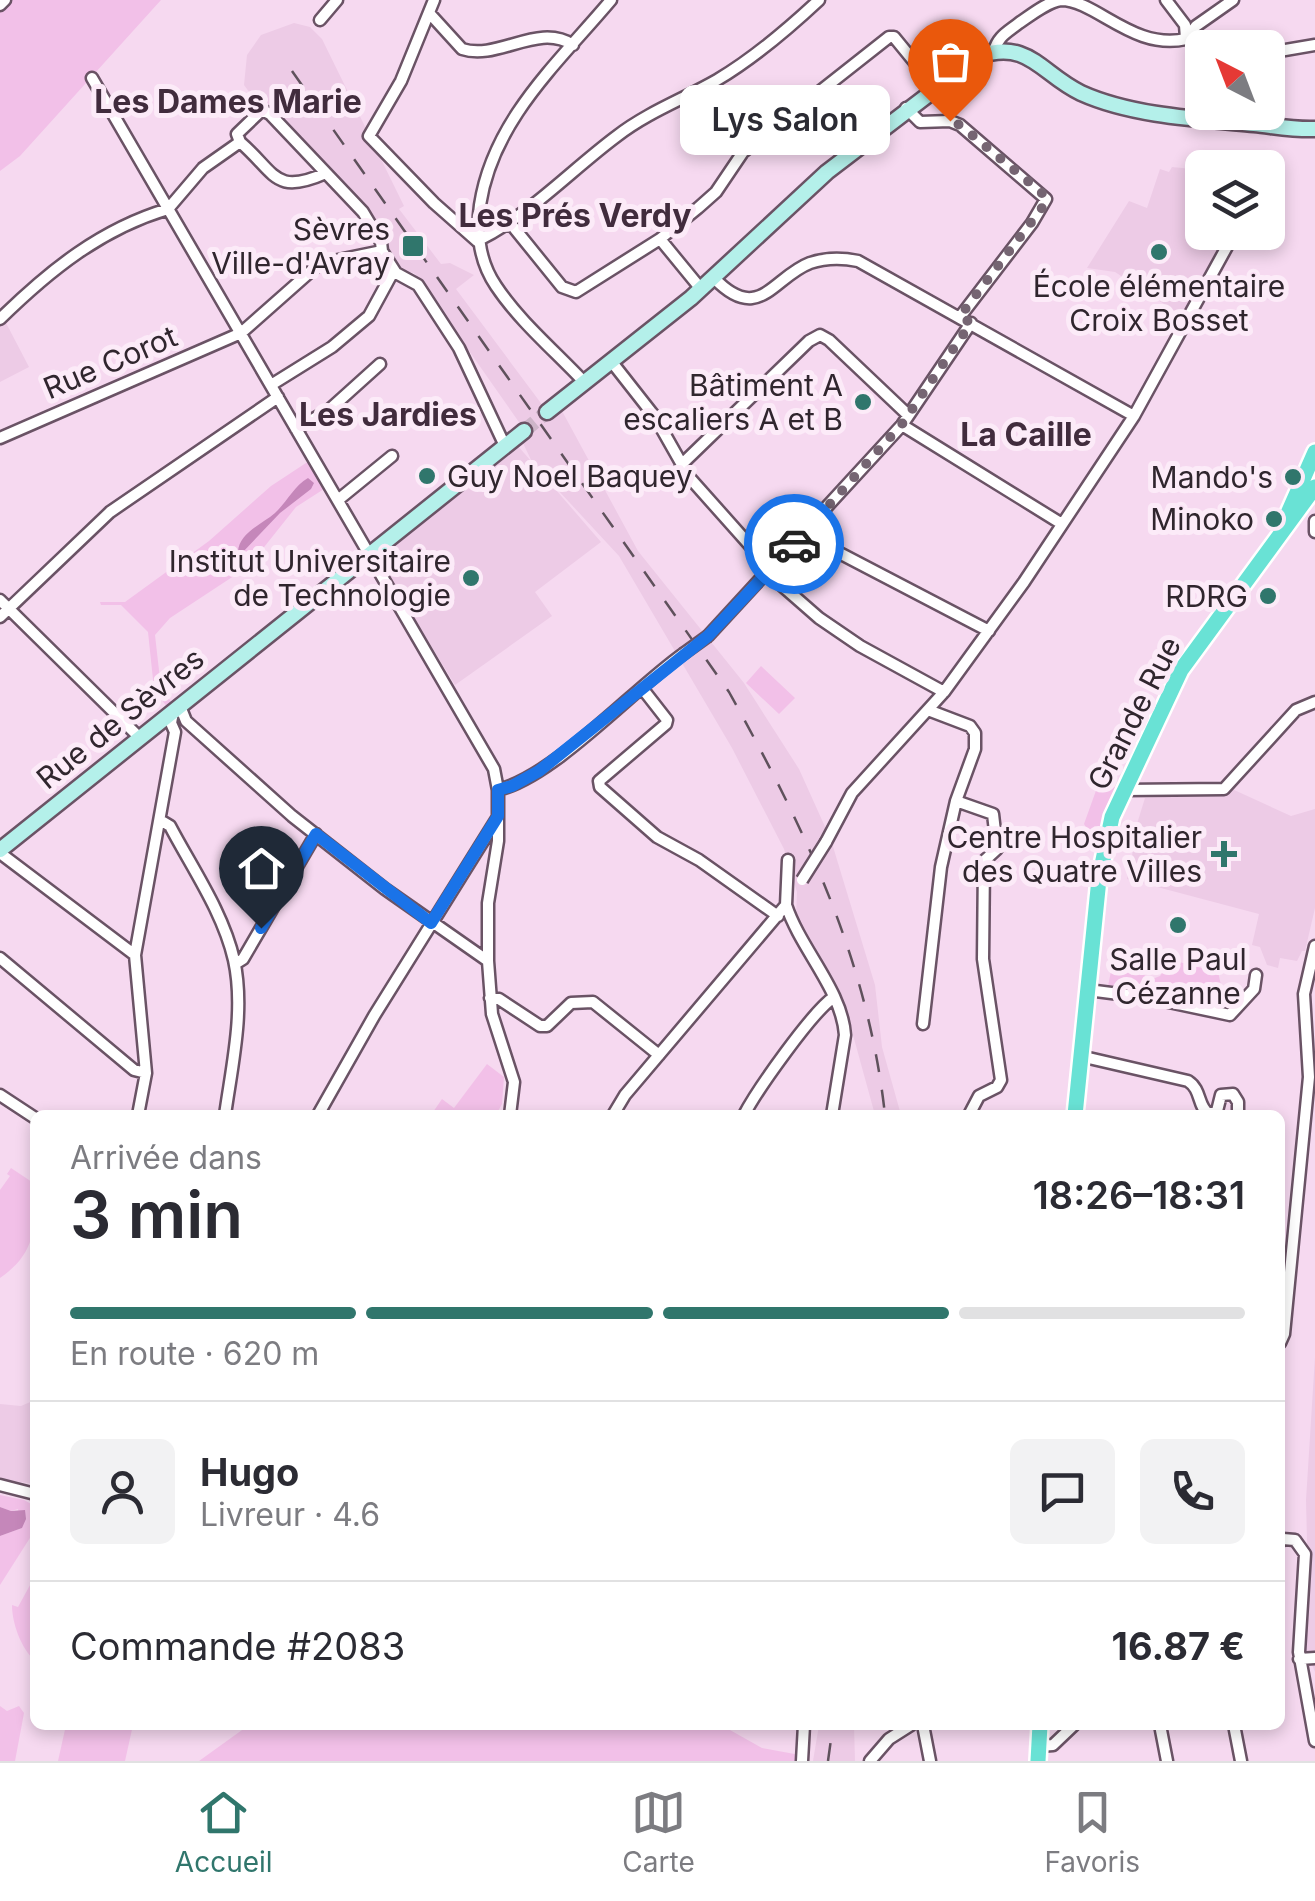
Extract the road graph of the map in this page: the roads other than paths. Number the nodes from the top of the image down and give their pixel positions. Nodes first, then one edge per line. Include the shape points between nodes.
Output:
1 (337, 0) edge
2 (434, 0) edge
3 (612, 0) edge
4 (819, 0) edge
5 (1166, 0) edge
6 (1233, 0) edge
7 (430, 15) junction
8 (320, 20) dead end
9 (1009, 30) junction
10 (1185, 30) edge
11 (1193, 30) edge
12 (1185, 39) edge
13 (574, 45) junction
14 (1315, 45) edge
15 (1285, 50) edge
16 (994, 51) junction
17 (1013, 52) junction
18 (92, 78) dead end
19 (935, 87) junction
20 (906, 108) junction
21 (1185, 115) edge
22 (1315, 119) edge
23 (1285, 121) edge
24 (1285, 127) edge
25 (1315, 129) edge
26 (240, 142) junction
27 (326, 172) junction
28 (168, 208) junction
29 (511, 224) junction
30 (660, 239) junction
31 (478, 241) junction
32 (1224, 250) edge
33 (382, 252) junction
34 (394, 270) junction
35 (714, 278) junction
36 (702, 289) junction
37 (960, 316) junction
38 (0, 319) edge
39 (971, 323) junction
40 (241, 333) junction
41 (611, 361) junction
42 (380, 364) dead end
43 (585, 382) junction
44 (271, 385) junction
45 (278, 397) junction
46 (547, 412) tunnel mouth
47 (1134, 416) junction
48 (904, 419) junction
49 (296, 429) junction
50 (524, 430) tunnel mouth
51 (0, 438) edge
52 (505, 446) junction
53 (392, 456) dead end
54 (1315, 458) edge
55 (681, 465) junction
56 (1315, 487) edge
57 (338, 500) junction
58 (1315, 521) edge
59 (1062, 524) junction
60 (1315, 532) edge
61 (803, 534) junction
62 (1278, 537) junction
63 (368, 555) junction
64 (768, 571) junction
65 (3, 609) edge
66 (990, 631) junction
67 (642, 688) junction
68 (944, 692) junction
69 (1315, 702) edge
70 (928, 710) junction
71 (173, 712) junction
72 (139, 737) junction
73 (498, 790) junction
74 (1123, 790) junction
75 (956, 801) junction
76 (498, 816) junction
77 (160, 820) junction
78 (316, 834) junction
79 (0, 852) edge
80 (788, 860) dead end
81 (787, 903) junction
82 (778, 916) junction
83 (431, 923) junction
84 (1315, 946) edge
85 (136, 955) junction
86 (0, 958) edge
87 (488, 961) junction
88 (234, 964) junction
89 (1256, 975) dead end
90 (1088, 990) junction
91 (834, 997) junction
92 (490, 998) junction
93 (924, 1024) dead end
94 (659, 1055) junction
95 (1080, 1056) junction
96 (146, 1073) junction
97 (0, 1094) edge
98 (139, 1110) edge
99 (226, 1110) edge
100 (321, 1110) edge
101 (511, 1110) edge
102 (617, 1110) edge
103 (746, 1110) edge
104 (833, 1110) edge
105 (971, 1110) edge
106 (1075, 1110) edge
107 (1204, 1110) edge
108 (1217, 1110) edge
109 (1238, 1110) edge
110 (30, 1115) edge
111 (1285, 1324) edge
112 (0, 1485) edge
113 (30, 1493) edge
114 (1285, 1539) edge
115 (1315, 1658) edge
116 (1299, 1659) junction
117 (804, 1730) edge
118 (903, 1730) edge
119 (923, 1730) edge
120 (1069, 1730) edge
121 (1161, 1730) edge
122 (1235, 1730) edge
123 (1315, 1741) edge
124 (1039, 1754) edge
125 (802, 1761) edge
126 (870, 1761) edge
127 (930, 1761) edge
128 (1167, 1761) edge
129 (1240, 1761) edge

1 - 8 street
2 - 7 street
3 - 13 street
4 - 29 street via 717,80 618,135
5 - 10 street
6 - 11 street
7 - 13 street via 469,52 519,40
7 - 31 street via 370,136
9 - 12 street via 1060,0 1166,43
9 - 16 street
9 - 17 street
13 - 31 street via 500,139 484,176
14 - 15 street
16 - 17 main road
16 - 19 main road
17 - 21 main road via 1102,102
18 - 28 street
19 - 20 main road
19 - 30 street via 889,37 743,152 716,192
20 - 35 main road
20 - 37 street via 920,122 960,125 1046,198
22 - 23 main road
24 - 25 main road
26 - 27 street via 288,184
26 - 27 street via 237,134 262,110
26 - 28 street via 203,168
27 - 33 street via 363,212
28 - 38 street via 68,257
28 - 40 street
29 - 30 street via 572,292
29 - 31 street
30 - 36 street
31 - 43 street via 495,285
32 - 47 street
33 - 34 street
33 - 40 street, Rue Corot via 320,264
34 - 44 street via 369,316
34 - 52 street via 410,279 459,348
35 - 36 main road
35 - 37 street via 731,293 763,296 812,262 845,259
36 - 41 main road
37 - 39 street
39 - 47 street
39 - 48 street
40 - 44 street
40 - 51 street, Rue Corot
41 - 43 main road
41 - 55 street via 655,417
42 - 49 street via 330,410
43 - 46 main road
44 - 45 street
45 - 49 street
45 - 65 street via 110,512
47 - 59 street
48 - 55 street via 820,336
48 - 59 street
48 - 61 street
49 - 57 street
50 - 52 main road, Rue de Sèvres
52 - 63 main road, Rue de Sèvres
53 - 57 street
54 - 62 main road, Grande Rue
55 - 64 street
56 - 62 main road, Grande Rue
57 - 63 street
58 - 60 street
59 - 66 street
61 - 64 street
61 - 66 street
62 - 74 main road, Grande Rue via 1180,670
63 - 71 main road, Rue de Sèvres
63 - 73 street via 487,753
64 - 67 street, bridge via 708,636
64 - 68 street via 819,618
65 - 72 street
66 - 68 street
67 - 73 street via 539,771
67 - 82 street via 666,724 599,781 600,788 656,837
68 - 70 street
69 - 74 street via 1296,710 1224,789
70 - 75 street via 976,733
70 - 81 street, bridge via 852,793
71 - 72 main road, Rue de Sèvres
71 - 77 street
71 - 78 street via 182,711 262,792
72 - 79 main road, Rue de Sèvres
73 - 76 street
74 - 90 main road, Grande Rue via 1102,860
75 - 93 street via 941,867
75 - 105 street via 993,814 996,824 997,849 984,861 983,959 1000,1080
76 - 83 street
76 - 87 street
77 - 85 street
77 - 88 street via 170,826 220,920
78 - 83 street
78 - 88 street
79 - 85 street
80 - 81 street
81 - 82 street
81 - 91 street via 806,953
82 - 94 street
83 - 87 street
83 - 100 street
84 - 111 street via 1304,1006 1309,1077
85 - 96 street
86 - 96 street via 134,1070
87 - 92 street
88 - 99 street via 238,1010
89 - 90 street via 1254,989 1230,1015
90 - 95 main road, Grande Rue
91 - 103 street
91 - 104 street via 846,1035
92 - 94 street via 540,1026 571,1003 594,1002
92 - 101 street via 514,1082
94 - 102 street
95 - 106 main road, Grande Rue
95 - 107 street via 1188,1081
96 - 98 street
97 - 110 street
108 - 109 street via 1220,1095 1232,1094
112 - 113 street
114 - 116 street via 1295,1540 1305,1554
115 - 116 street
116 - 123 street
117 - 125 street
118 - 126 street
119 - 127 street
120 - 124 street
121 - 128 street
122 - 129 street

